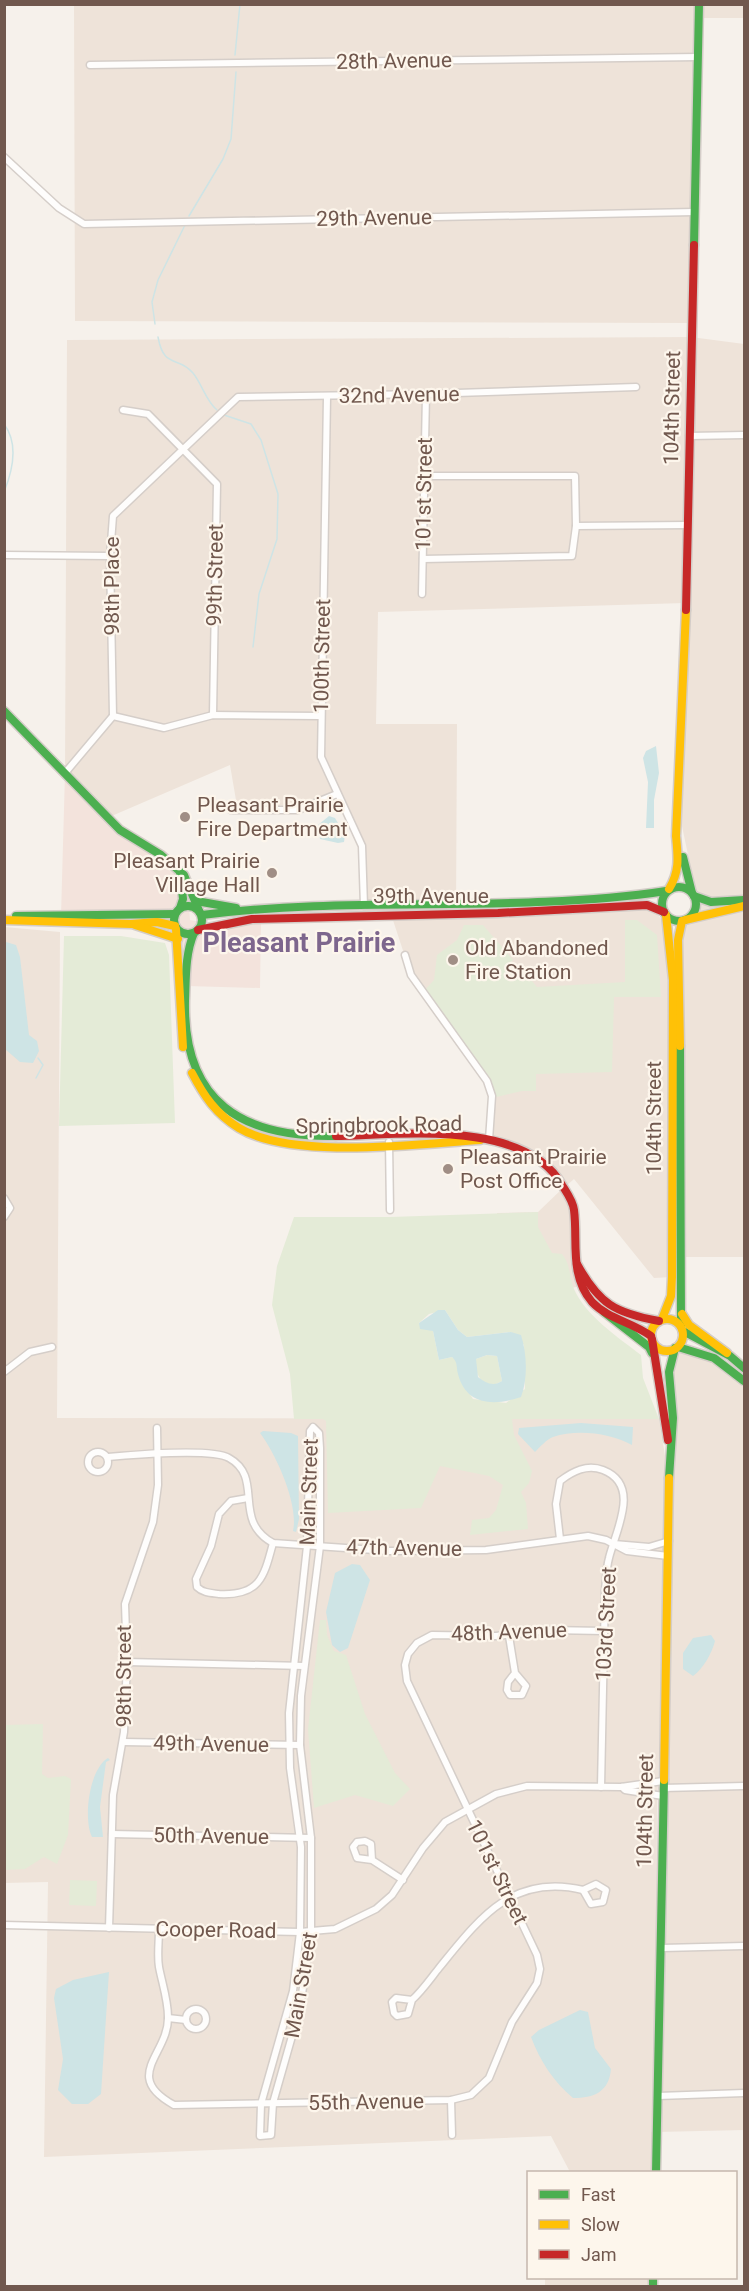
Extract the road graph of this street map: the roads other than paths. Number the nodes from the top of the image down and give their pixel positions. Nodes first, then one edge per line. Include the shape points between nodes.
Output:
1 (699, 4) edge
2 (698, 57) junction
3 (90, 65) dead end
4 (4, 157) edge
5 (694, 212) junction
6 (636, 387) dead end
7 (426, 394) junction
8 (327, 397) junction
9 (123, 410) dead end
10 (744, 435) edge
11 (689, 436) junction
12 (182, 449) junction
13 (424, 477) junction
14 (688, 525) junction
15 (576, 526) junction
16 (4, 555) edge
17 (110, 555) junction
18 (423, 559) junction
19 (422, 594) dead end
20 (4, 711) edge
21 (213, 715) junction
22 (113, 716) junction
23 (321, 716) junction
24 (65, 773) junction
25 (337, 794) junction
26 (231, 810) dead end
27 (679, 812) junction
28 (180, 872) junction
29 (668, 890) junction
30 (693, 894) junction
31 (744, 900) edge
32 (196, 901) junction
33 (595, 905) junction
34 (364, 906) junction
35 (744, 906) edge
36 (249, 909) junction
37 (177, 911) junction
38 (201, 914) junction
39 (665, 914) junction
40 (4, 918) edge
41 (683, 920) junction
42 (132, 924) junction
43 (176, 928) junction
44 (196, 932) junction
45 (178, 939) junction
46 (405, 955) dead end
47 (389, 1135) junction
48 (489, 1140) junction
49 (389, 1145) junction
50 (4, 1198) edge
51 (390, 1210) dead end
52 (4, 1217) edge
53 (576, 1260) junction
54 (604, 1312) junction
55 (681, 1312) junction
56 (661, 1320) junction
57 (682, 1329) junction
58 (652, 1337) junction
59 (52, 1347) dead end
60 (676, 1348) junction
61 (727, 1353) junction
62 (653, 1356) junction
63 (744, 1368) edge
64 (4, 1372) edge
65 (744, 1382) edge
66 (157, 1428) dead end
67 (670, 1451) junction
68 (158, 1455) junction
69 (108, 1457) dead end
70 (248, 1497) junction
71 (560, 1539) junction
72 (669, 1541) junction
73 (273, 1543) junction
74 (613, 1544) junction
75 (308, 1545) junction
76 (320, 1546) junction
77 (668, 1556) junction
78 (604, 1631) junction
79 (509, 1636) junction
80 (417, 1643) joint
81 (127, 1662) junction
82 (293, 1666) junction
83 (304, 1666) junction
84 (515, 1673) dead end
85 (123, 1742) junction
86 (289, 1745) junction
87 (300, 1745) junction
88 (744, 1786) edge
89 (601, 1787) junction
90 (622, 1787) junction
91 (663, 1788) junction
92 (467, 1809) junction
93 (112, 1834) junction
94 (300, 1838) junction
95 (311, 1838) junction
96 (372, 1860) dead end
97 (403, 1880) junction
98 (583, 1890) dead end
99 (509, 1897) junction
100 (4, 1925) edge
101 (109, 1928) junction
102 (159, 1929) junction
103 (300, 1932) junction
104 (311, 1932) junction
105 (744, 1946) edge
106 (662, 1948) junction
107 (412, 2000) dead end
108 (168, 2018) junction
109 (186, 2020) dead end
110 (744, 2093) edge
111 (471, 2095) joint
112 (658, 2096) junction
113 (451, 2100) junction
114 (261, 2103) junction
115 (273, 2103) junction
116 (452, 2135) dead end
117 (656, 2171) edge

1 - 2 main road, 104th Street
2 - 3 street, 28th Avenue
2 - 5 main road, 104th Street
4 - 5 street, 29th Avenue via 59,208 84,224
5 - 11 main road, 104th Street
6 - 7 street, 32nd Avenue
7 - 8 street, 32nd Avenue
7 - 13 street, 101st Street
8 - 12 street, 32nd Avenue via 238,397
8 - 23 street, 100th Street
9 - 12 street, 99th Street via 148,414
10 - 11 street
11 - 14 main road, 104th Street
12 - 17 street, 98th Place via 113,516
12 - 21 street, 99th Street via 217,484
13 - 15 street via 574,476
13 - 18 street, 101st Street
14 - 15 street
14 - 27 main road, 104th Street
15 - 18 street via 572,556
16 - 17 street
17 - 22 street, 98th Place
18 - 19 street, 101st Street
20 - 24 main road
21 - 22 street via 164,728
21 - 23 street
22 - 24 street
23 - 25 street, 100th Street via 321,757
24 - 28 main road via 120,830 161,855
25 - 26 street via 298,810
25 - 34 street, 100th Street via 362,846
27 - 29 main road, 104th Street via 679,866
27 - 30 main road, 104th Street via 683,860
28 - 32 main road
28 - 37 main road via 183,899
29 - 30 main road via 678,886
29 - 33 main road, 39th Avenue
29 - 39 main road via 662,902
30 - 31 main road via 711,902
30 - 41 main road via 693,912
32 - 36 main road
32 - 38 main road
33 - 34 main road, 39th Avenue
33 - 39 main road, 39th Avenue via 647,905
33 - 44 main road, 39th Avenue via 252,919
34 - 36 main road, 39th Avenue
35 - 41 main road
36 - 38 main road, 39th Avenue
37 - 38 main road via 189,906
37 - 40 main road
37 - 43 main road
38 - 44 main road
39 - 41 main road
39 - 56 main road, 104th Street via 673,980 672,1265 671,1296
40 - 42 main road
41 - 55 main road, 104th Street via 678,940
42 - 43 main road via 157,921
42 - 45 main road
43 - 44 main road via 185,934
43 - 45 main road, Springbrook Road
44 - 47 main road, Springbrook Road via 188,948 188,1048 198,1074 221,1104 243,1120 275,1134
45 - 49 main road, Springbrook Road via 184,1050 199,1086 220,1112 247,1132 281,1144
46 - 48 street via 411,975 487,1081 492,1096
47 - 48 main road, Springbrook Road via 466,1134
47 - 49 street
48 - 49 main road, Springbrook Road
48 - 53 main road, Springbrook Road via 512,1145 539,1159 559,1177 573,1204
49 - 51 street
50 - 52 street via 10,1208
53 - 54 main road, Springbrook Road via 582,1286
53 - 56 main road, Springbrook Road via 597,1297 613,1311
54 - 58 main road, Springbrook Road
54 - 62 main road via 649,1347
55 - 57 main road, 104th Street
55 - 61 main road via 689,1324
56 - 57 main road via 673,1319
56 - 58 main road via 653,1327
57 - 60 main road via 682,1340
57 - 61 main road via 695,1341
58 - 60 main road via 663,1350
58 - 62 main road, 104th Street
59 - 64 street via 30,1352
60 - 65 main road via 714,1357
60 - 67 main road, 104th Street via 668,1365 673,1412
61 - 63 main road
62 - 67 main road, 104th Street
66 - 68 street, 98th Street
67 - 72 main road, 104th Street
68 - 69 street
68 - 70 street via 227,1456 244,1471
68 - 81 street, 98th Street via 153,1522 125,1604
70 - 73 street via 251,1522 258,1533
70 - 73 street via 231,1502 219,1514 197,1587 203,1592 222,1594 250,1589 264,1573
71 - 74 street, 47th Avenue via 588,1536
71 - 74 street, 103rd Street via 556,1504 560,1481 580,1469 596,1468 608,1472 623,1490 625,1503
71 - 76 street, 47th Avenue via 486,1550 388,1551
72 - 74 street via 649,1548
72 - 77 main road, 104th Street
73 - 75 street, 47th Avenue
74 - 77 street via 627,1551
74 - 78 street, 103rd Street via 608,1560
75 - 76 street, 47th Avenue
75 - 76 street, Main Street via 309,1431 313,1427 319,1433 320,1448
75 - 82 street, Main Street
76 - 83 street, Main Street
77 - 91 main road, 104th Street
78 - 79 street, 48th Avenue via 549,1630
78 - 89 street, 103rd Street
79 - 80 street, 48th Avenue via 434,1635
79 - 84 street
80 - 92 street, 101st Street via 405,1665 407,1681
81 - 82 street
81 - 85 street, 98th Street
82 - 83 street
82 - 86 street, Main Street
83 - 87 street, Main Street
85 - 86 street, 49th Avenue
85 - 93 street, 98th Street via 115,1782
86 - 87 street, 49th Avenue
86 - 94 street, Main Street
87 - 95 street, Main Street
88 - 91 street
89 - 90 street, Cooper Road
89 - 92 street, Cooper Road via 527,1786 503,1791
90 - 91 street, Cooper Road
90 - 91 street, Cooper Road
91 - 106 main road, 104th Street
92 - 97 street, Cooper Road via 437,1830
92 - 99 street, 101st Street
93 - 94 street, 50th Avenue
93 - 101 street, 98th Street
94 - 95 street, 50th Avenue
94 - 103 street, Main Street
95 - 104 street, Main Street
96 - 97 street
97 - 104 street, Cooper Road via 383,1904 360,1920
98 - 99 street via 543,1887
99 - 107 street via 479,1919
99 - 111 street, 101st Street via 537,1955 540,1970 537,1983 512,2022 489,2078
100 - 101 street, Cooper Road
101 - 102 street, Cooper Road
102 - 103 street, Cooper Road
102 - 108 street via 159,1965
103 - 104 street, Cooper Road
103 - 114 street, Main Street via 293,1991
104 - 115 street, Main Street via 301,2004
105 - 106 street
106 - 112 main road, 104th Street
108 - 109 street
108 - 114 street via 150,2063 152,2086 162,2098 185,2107
110 - 112 street
111 - 113 street, 55th Avenue
112 - 117 main road, 104th Street
113 - 115 street, 55th Avenue
113 - 116 street
114 - 115 street, 55th Avenue
114 - 115 street, Main Street via 260,2136 272,2135

